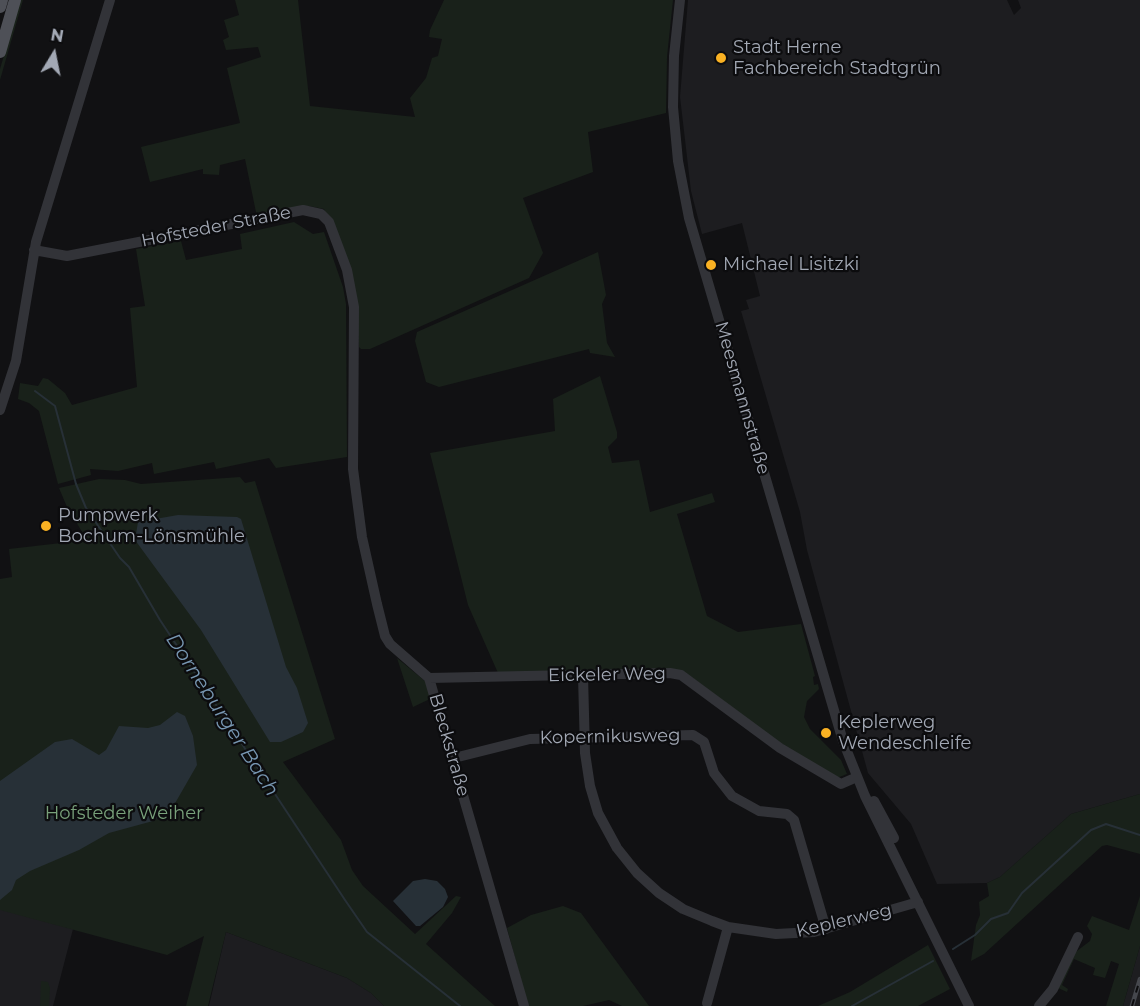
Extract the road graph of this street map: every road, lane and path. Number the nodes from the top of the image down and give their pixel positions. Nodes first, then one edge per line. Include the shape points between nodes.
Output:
1 (2, 0) edge
2 (15, 0) edge
3 (110, 0) edge
4 (680, 0) edge
5 (0, 7) edge
6 (0, 52) edge
7 (34, 250) junction
8 (0, 410) edge
9 (353, 464) joint
10 (583, 675) junction
11 (429, 678) junction
12 (585, 738) junction
13 (454, 758) junction
14 (860, 782) junction
15 (918, 902) junction
16 (728, 927) junction
17 (826, 928) junction
18 (1078, 937) dead end
19 (707, 1003) dead end
20 (524, 1006) edge
21 (969, 1006) edge
22 (1039, 1006) edge

1 - 5 main road
2 - 6 main road
3 - 7 street
4 - 14 street, Meesmannstraße via 673,107 689,218 829,698
7 - 8 street via 16,361
7 - 9 street, Hofsteder Straße via 68,256 303,210 321,214 338,243 354,307
9 - 11 street, Bleckstraße via 363,546 385,636
10 - 11 street, Eickeler Weg
10 - 12 street, Keplerweg
10 - 14 street, Eickeler Weg via 681,675 780,748 841,784
11 - 13 street, Bleckstraße
12 - 13 street, Kopernikusweg via 517,740
12 - 16 street, Keplerweg via 594,799 617,848 659,893 683,909
12 - 17 street, Kopernikusweg via 693,735 704,742 714,772 732,796 759,811 787,814 794,820
13 - 20 street, Bleckstraße
14 - 15 street, Meesmannstraße
15 - 17 street, Keplerweg
15 - 21 street, Meesmannstraße
16 - 17 street, Keplerweg via 776,934
16 - 19 street
18 - 22 street via 1053,989

